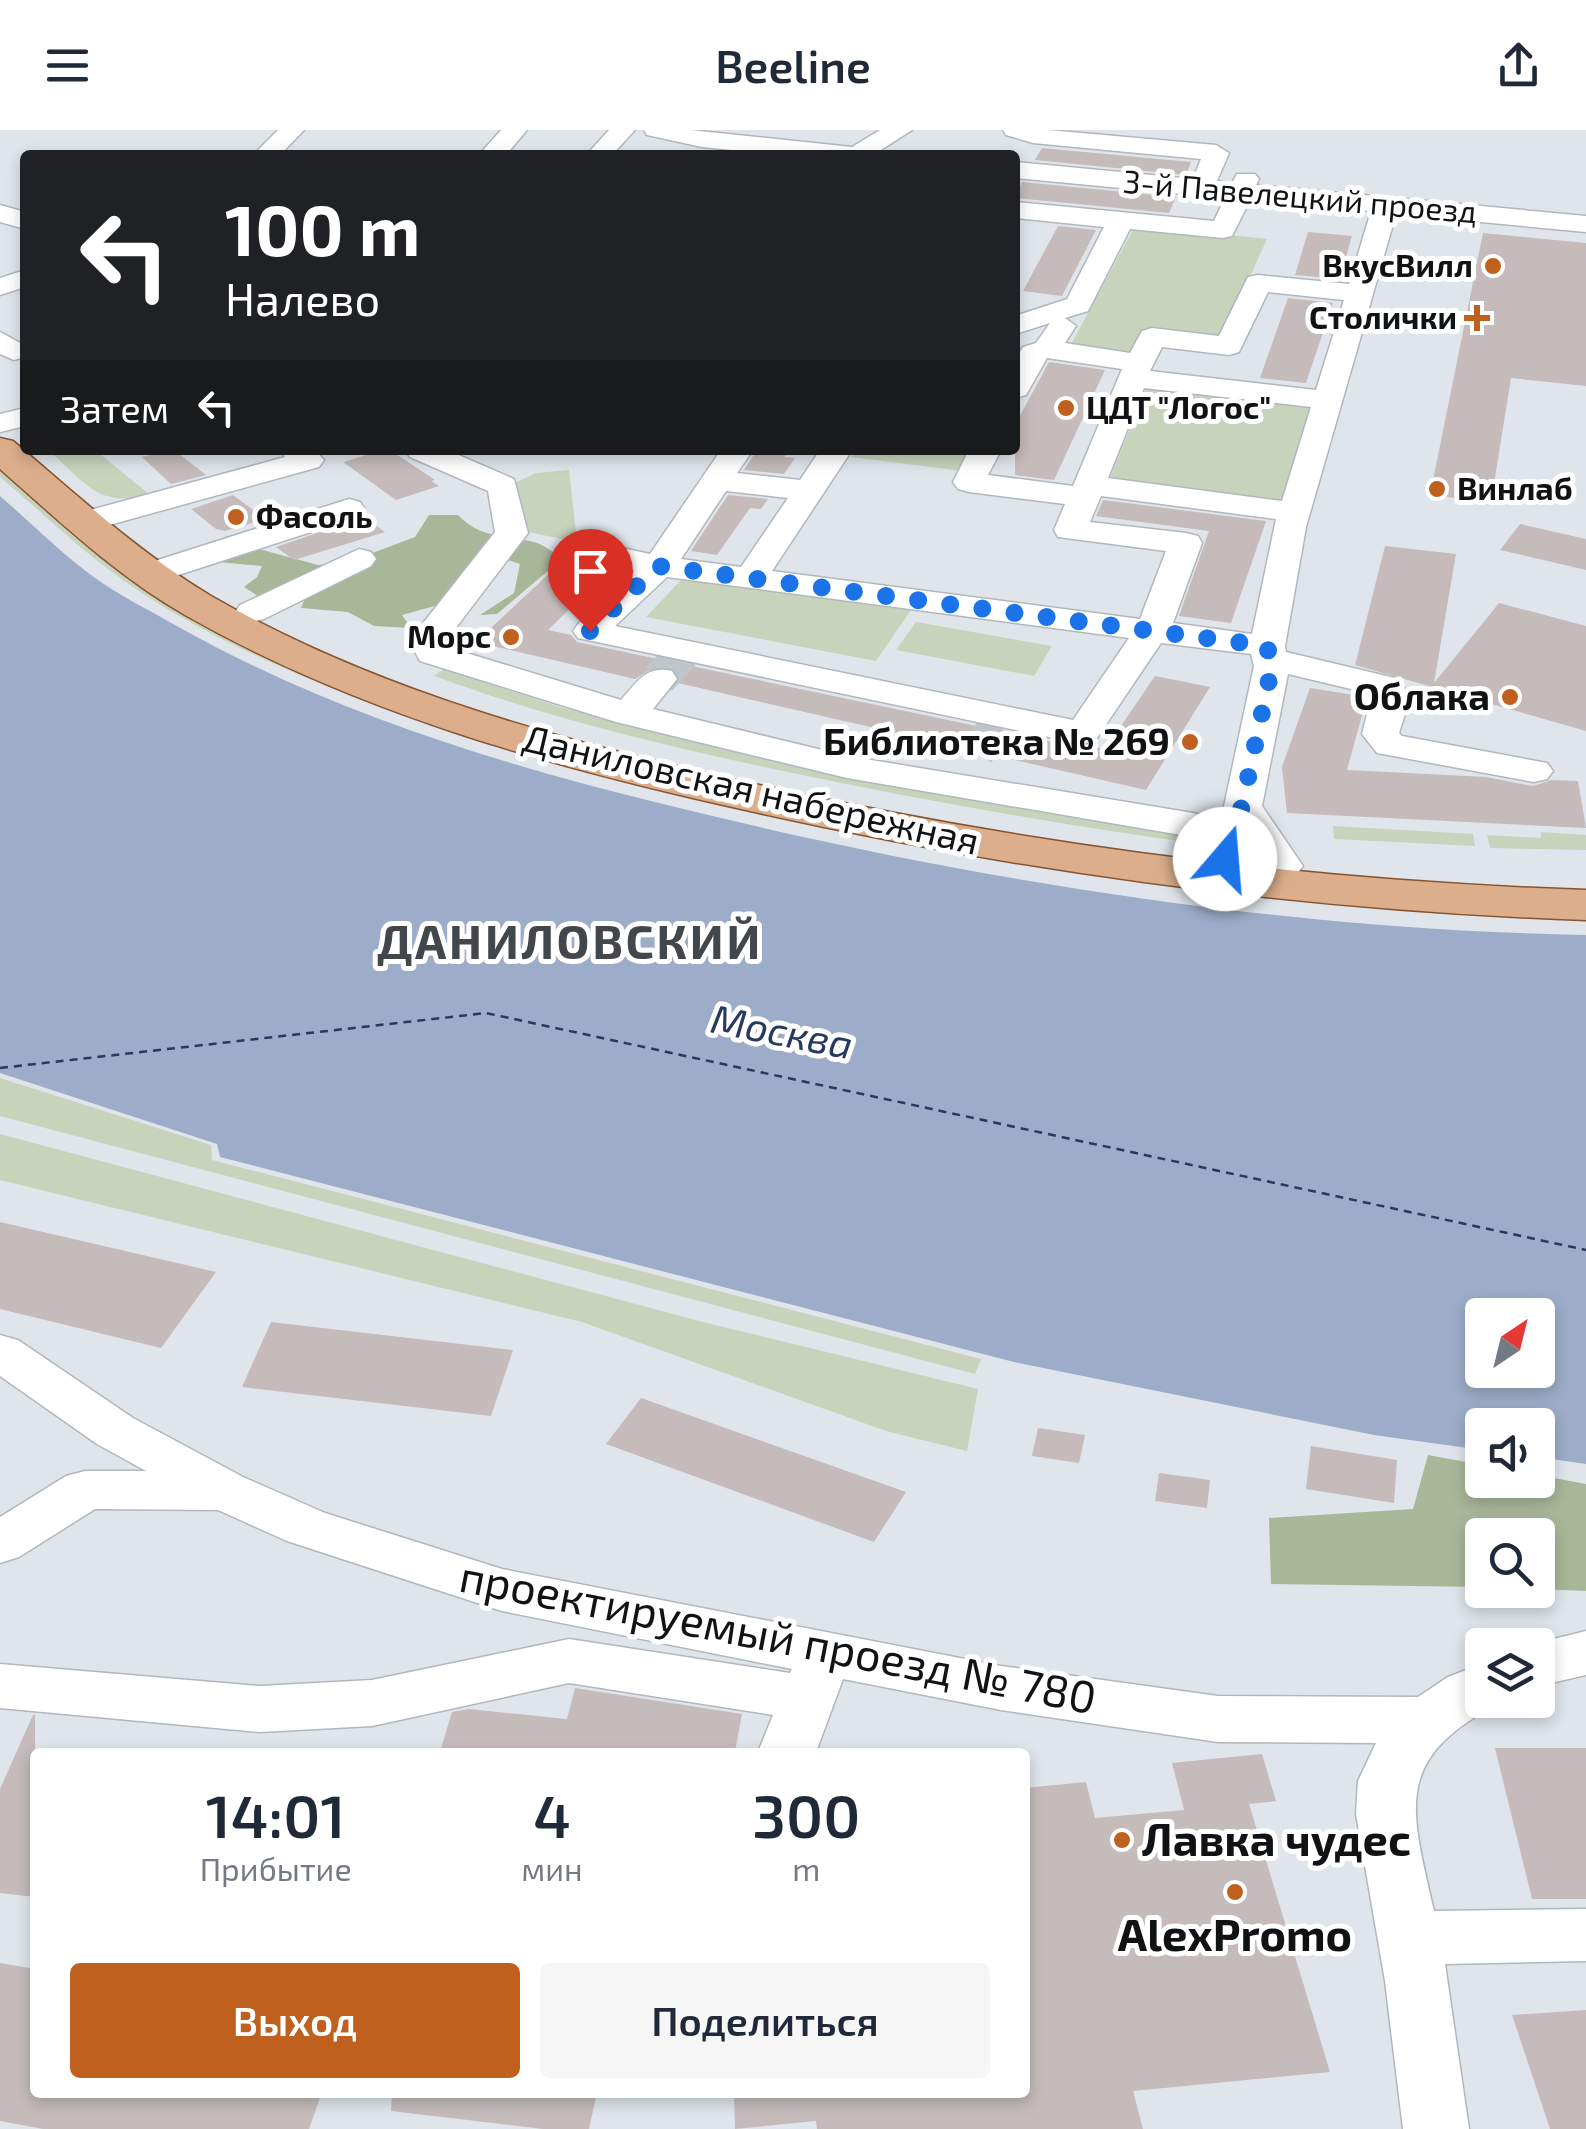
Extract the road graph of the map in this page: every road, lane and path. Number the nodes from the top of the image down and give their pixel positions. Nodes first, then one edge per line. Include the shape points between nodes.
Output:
1 (292, 130) edge
2 (515, 130) edge
3 (623, 130) edge
4 (659, 130) edge
5 (900, 130) edge
6 (1230, 130) edge
7 (1024, 133) edge
8 (796, 146) edge
9 (271, 150) edge
10 (497, 150) edge
11 (603, 150) edge
12 (824, 150) edge
13 (863, 150) edge
14 (1216, 153) junction
15 (1020, 170) edge
16 (1243, 185) junction
17 (1202, 188) junction
18 (1386, 206) junction
19 (1020, 211) edge
20 (1120, 222) junction
21 (1586, 224) edge
22 (20, 285) edge
23 (1360, 293) junction
24 (1078, 304) junction
25 (4, 306) edge
26 (1020, 323) edge
27 (1046, 348) junction
28 (1136, 370) junction
29 (1020, 378) edge
30 (1328, 400) junction
31 (0, 423) edge
32 (20, 440) edge
33 (0, 450) edge
34 (37, 455) edge
35 (302, 455) edge
36 (433, 455) edge
37 (734, 455) edge
38 (833, 455) edge
39 (982, 455) edge
40 (233, 480) junction
41 (716, 480) junction
42 (809, 491) junction
43 (1088, 491) junction
44 (349, 509) dead end
45 (1295, 512) junction
46 (96, 518) junction
47 (294, 527) junction
48 (589, 550) dead end
49 (359, 558) dead end
50 (658, 566) junction
51 (160, 570) junction
52 (750, 578) junction
53 (252, 612) junction
54 (1153, 629) junction
55 (1268, 652) junction
56 (676, 661) junction
57 (415, 666) junction
58 (629, 714) junction
59 (992, 731) junction
60 (1534, 771) dead end
61 (950, 786) junction
62 (1242, 806) junction
63 (1209, 842) junction
64 (1283, 866) junction
65 (1586, 886) edge
66 (1384, 887) junction
67 (1586, 905) edge
68 (0, 1352) edge
69 (224, 1491) junction
70 (0, 1543) edge
71 (1586, 1653) edge
72 (1555, 1660) edge
73 (817, 1675) junction
74 (0, 1686) edge
75 (1465, 1694) edge
76 (1430, 1720) junction
77 (789, 1748) edge
78 (1586, 1936) edge
79 (1409, 1938) junction
80 (1436, 2129) edge

1 - 9 street
2 - 10 street
3 - 11 street
4 - 8 street
5 - 13 street
6 - 14 street
7 - 14 street
8 - 12 street
14 - 17 street
15 - 17 street, 3-й Павелецкий проезд
16 - 17 street, 3-й Павелецкий проезд
16 - 18 street, 3-й Павелецкий проезд
16 - 20 street via 1222,230
18 - 21 street, 3-й Павелецкий проезд
18 - 23 street
19 - 20 street
20 - 24 street
22 - 25 street
23 - 28 street via 1258,283 1228,346 1152,336
23 - 30 street
24 - 26 street
24 - 27 street
27 - 28 street
27 - 29 street via 1032,353
28 - 30 street
28 - 43 street
30 - 45 street
31 - 32 main road
33 - 46 main road, Даниловская набережная
34 - 46 main road, Даниловская набережная
35 - 40 street via 308,460
36 - 57 street via 504,486 512,533 426,641
37 - 41 street
38 - 42 street
39 - 43 street via 969,482
40 - 46 street
40 - 47 street
41 - 42 street
41 - 50 street
42 - 52 street
43 - 45 street
43 - 54 street via 1070,530 1186,543
44 - 47 street
45 - 55 street
46 - 51 main road, Даниловская набережная
47 - 51 street
48 - 50 street
49 - 53 street
50 - 52 street
50 - 56 street via 590,631
51 - 53 main road, Даниловская набережная
51 - 66 main road, Даниловская набережная via 248,631 380,690 516,738 703,788 945,838 1161,872
52 - 54 street
53 - 57 main road, Даниловская набережная
54 - 55 street
54 - 59 street via 1082,733
55 - 60 street via 1386,687 1392,698 1380,734 1390,745
55 - 62 street via 1272,666
56 - 58 street
56 - 59 street
57 - 58 street
57 - 63 main road, Даниловская набережная via 510,714 761,781 1002,829
58 - 61 street
59 - 61 street
61 - 63 street
62 - 63 street
62 - 64 street
63 - 64 main road, Даниловская набережная
64 - 66 main road, Даниловская набережная
65 - 66 main road
66 - 67 main road
68 - 69 street, проектируемый проезд № 780 via 116,1431
69 - 70 street via 84,1490
69 - 73 street, проектируемый проезд № 780 via 306,1527 502,1590
71 - 72 street
73 - 74 street via 568,1661 372,1702 260,1708
73 - 76 street, проектируемый проезд № 780 via 1000,1688 1218,1719
73 - 77 street
75 - 76 street
76 - 79 street via 1407,1743 1388,1780 1385,1818
78 - 79 street
79 - 80 street

